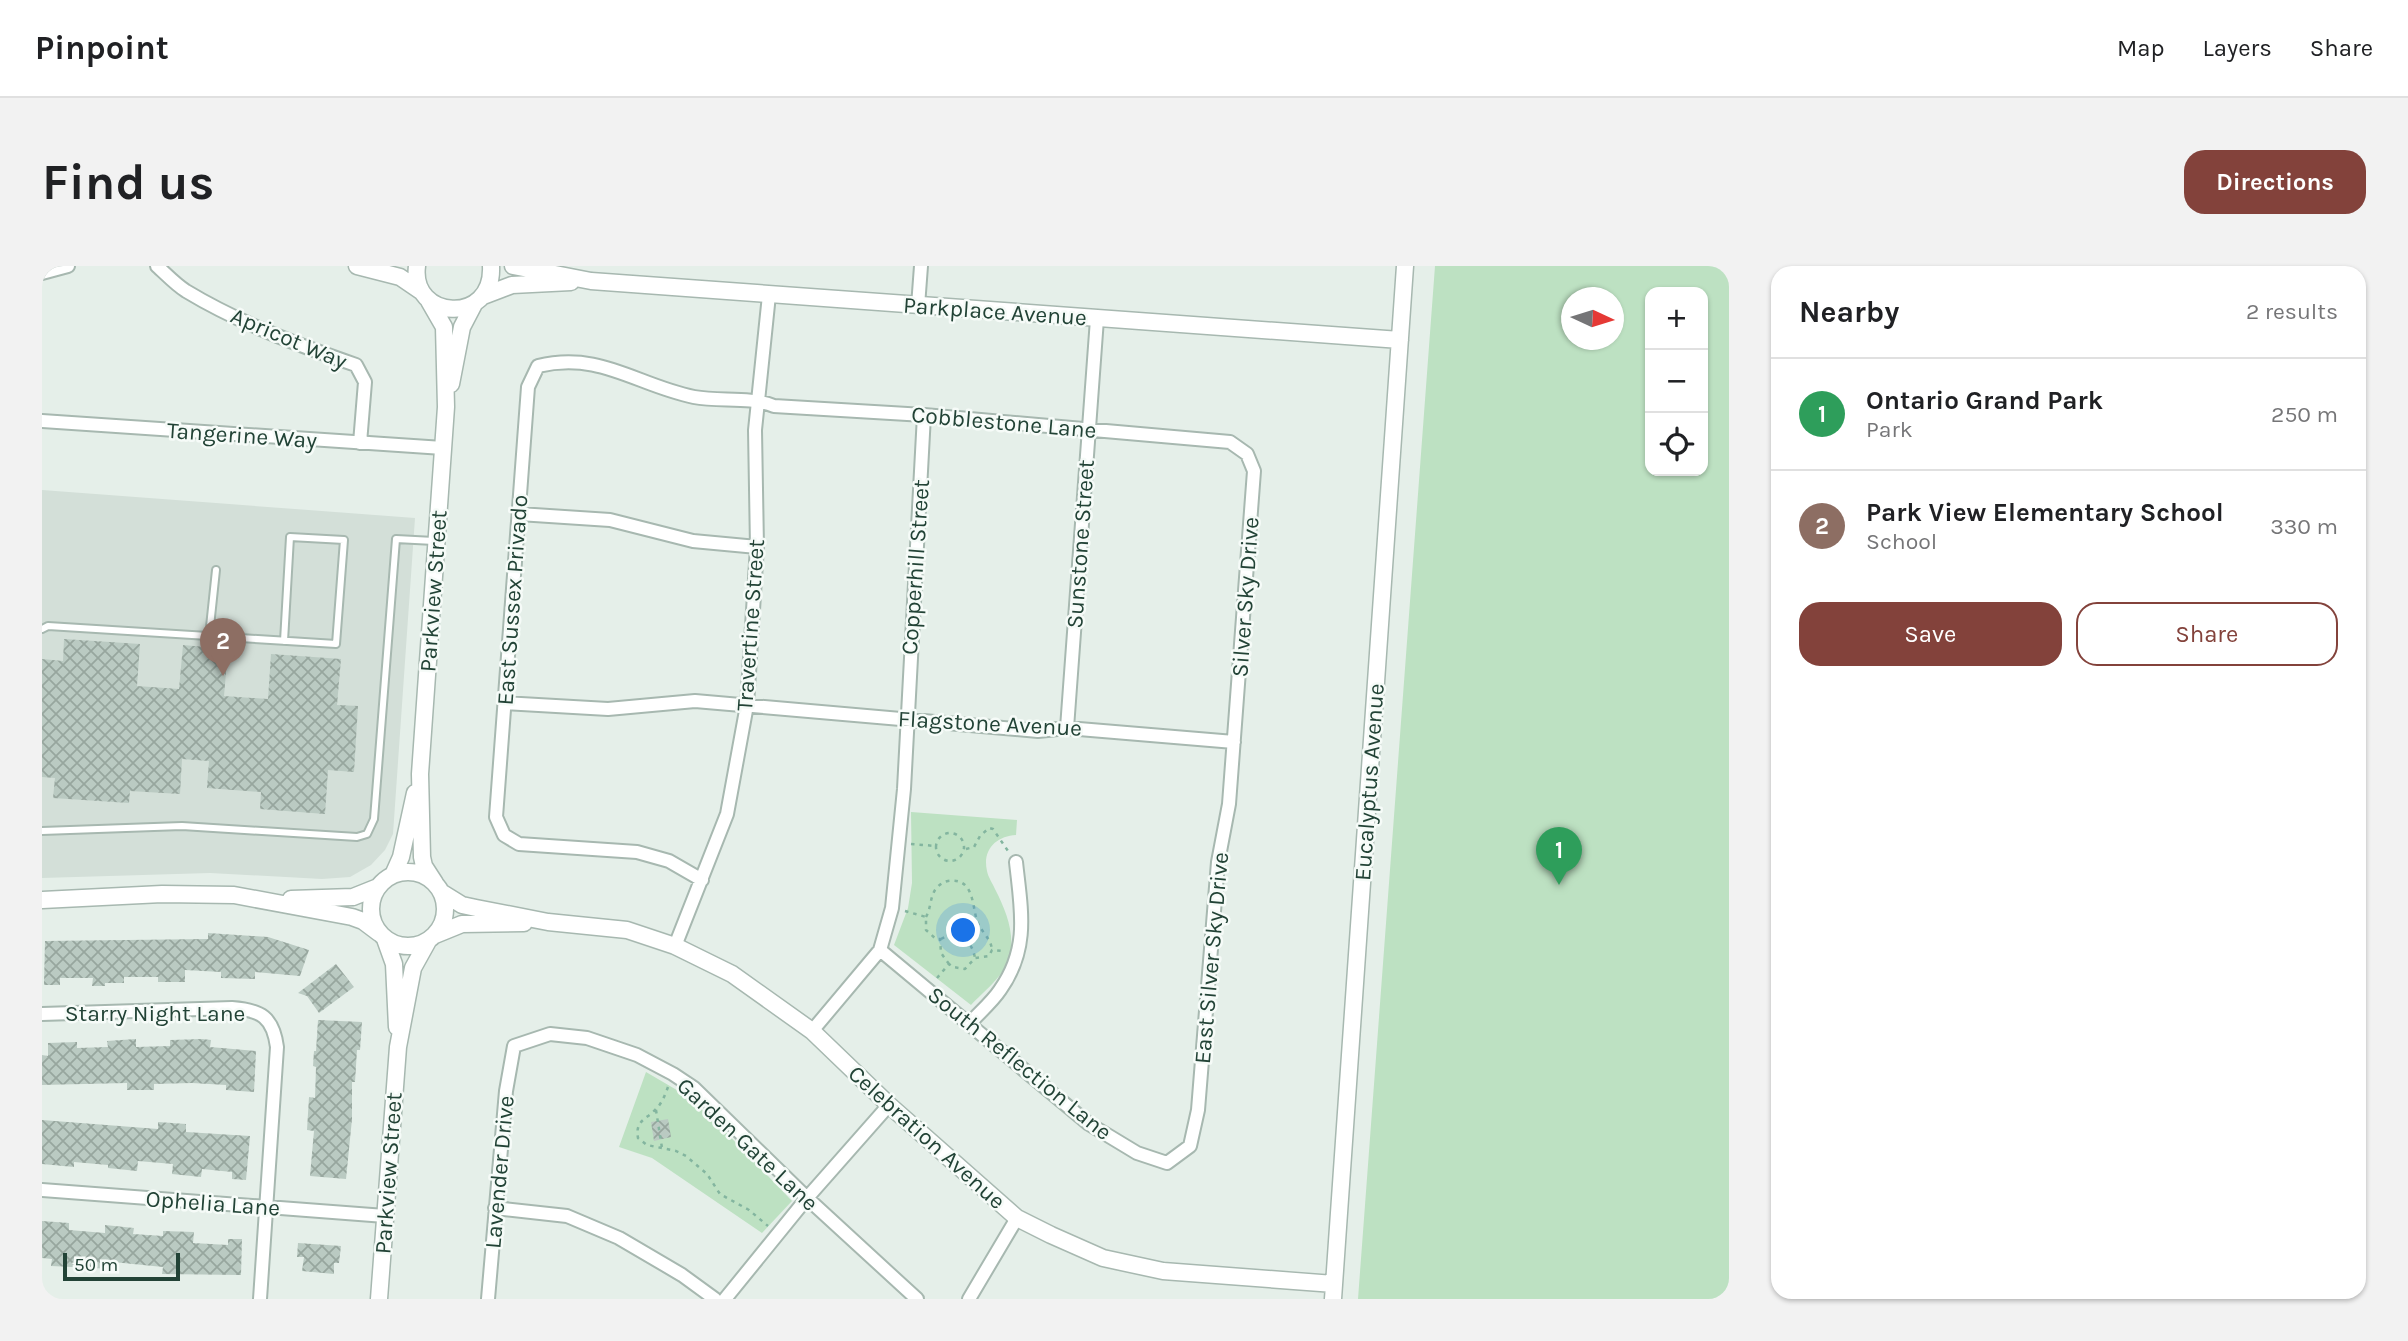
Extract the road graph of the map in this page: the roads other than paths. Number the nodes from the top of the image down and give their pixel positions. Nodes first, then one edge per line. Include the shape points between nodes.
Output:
1 (68, 266) edge
2 (157, 266) edge
3 (357, 266) edge
4 (417, 266) edge
5 (491, 266) edge
6 (513, 266) edge
7 (921, 266) edge
8 (1405, 266) edge
9 (42, 273) edge
10 (591, 281) junction
11 (769, 295) junction
12 (425, 296) junction
13 (478, 300) junction
14 (918, 306) junction
15 (1097, 318) junction
16 (1400, 340) junction
17 (537, 366) joint
18 (758, 400) junction
19 (446, 407) junction
20 (923, 415) junction
21 (42, 421) edge
22 (1088, 428) junction
23 (360, 443) junction
24 (443, 448) junction
25 (1247, 454) joint
26 (519, 514) junction
27 (436, 541) junction
28 (757, 547) junction
29 (216, 570) dead end
30 (42, 629) edge
31 (209, 636) junction
32 (284, 641) junction
33 (505, 703) junction
34 (747, 705) junction
35 (906, 719) junction
36 (1067, 727) junction
37 (1234, 742) junction
38 (420, 774) junction
39 (42, 831) edge
40 (1016, 862) road end
41 (393, 875) junction
42 (702, 880) junction
43 (378, 887) junction
44 (438, 887) junction
45 (42, 900) edge
46 (264, 900) junction
47 (548, 922) junction
48 (382, 936) junction
49 (432, 938) junction
50 (676, 946) junction
51 (880, 950) junction
52 (42, 1014) edge
53 (970, 1023) junction
54 (812, 1031) junction
55 (514, 1046) joint
56 (398, 1047) junction
57 (889, 1105) junction
58 (1167, 1163) joint
59 (42, 1190) edge
60 (807, 1198) junction
61 (265, 1207) junction
62 (495, 1208) junction
63 (385, 1216) junction
64 (1017, 1218) junction
65 (1334, 1292) edge
66 (260, 1299) edge
67 (379, 1299) edge
68 (488, 1299) edge
69 (715, 1299) edge
70 (725, 1299) edge
71 (917, 1299) edge
72 (969, 1299) edge

1 - 9 street
2 - 23 street, Apricot Way via 184,290 253,326 356,365 365,382
3 - 12 street via 400,277
4 - 12 street via 417,281
5 - 13 street via 491,278
6 - 10 street, Parkplace Avenue
7 - 14 street
8 - 16 street, Eucalyptus Avenue
10 - 11 street, Parkplace Avenue
10 - 13 street, Parkplace Avenue via 512,285
11 - 14 street, Parkplace Avenue
11 - 18 street, Travertine Street
12 - 13 street, Parkplace Avenue via 451,310
12 - 19 street via 444,327
13 - 19 street via 462,327
14 - 15 street, Parkplace Avenue
15 - 16 street, Parkplace Avenue
15 - 22 street, Sunstone Street
16 - 65 street, Eucalyptus Avenue
17 - 18 street, Cobblestone Lane via 561,360 597,364 692,397
17 - 26 street, East Sussex Privado via 528,387
18 - 20 street, Cobblestone Lane via 774,406
18 - 28 street, Travertine Street
19 - 24 street, Parkview Street
20 - 22 street, Cobblestone Lane
20 - 35 street, Copperhill Street
21 - 23 street, Tangerine Way
22 - 25 street, Cobblestone Lane via 1230,442
22 - 36 street, Sunstone Street
23 - 24 street, Tangerine Way
24 - 27 street, Parkview Street
25 - 37 street, Silver Sky Drive via 1254,471
26 - 28 street via 610,520 693,541
26 - 33 street, East Sussex Privado
27 - 38 street, Parkview Street
27 - 39 lane via 396,539 374,819 367,834 182,826
28 - 34 street, Travertine Street
29 - 31 lane
30 - 31 lane
31 - 32 lane
32 - 32 lane via 336,644 344,540 290,537
33 - 34 street, Flagstone Avenue via 608,709 695,701
33 - 42 street, East Sussex Privado via 496,817 504,835 519,844 637,852 669,861
34 - 35 street, Flagstone Avenue
34 - 42 street, Travertine Street via 727,814
35 - 36 street, Flagstone Avenue via 1038,731
35 - 51 street, Copperhill Street via 892,908
36 - 37 street, Flagstone Avenue
37 - 58 street, East Silver Sky Drive via 1229,804 1217,862 1198,1110 1190,1146
38 - 41 street, Parkview Street
38 - 44 street, Parkview Street via 422,857
40 - 53 street via 1023,924 1019,953 1000,990
41 - 43 street
41 - 44 street via 420,873
42 - 50 street, Travertine Street
43 - 46 street via 354,897
43 - 48 street via 371,905 374,925
44 - 47 street, Celebration Avenue via 462,905
44 - 49 street via 445,914
45 - 46 street via 162,894
46 - 48 street via 352,917
47 - 49 street, Celebration Avenue via 462,925
47 - 50 street, Celebration Avenue via 627,930
48 - 49 street via 407,947
48 - 56 street, Parkview Street via 395,971
49 - 56 street, Parkview Street via 413,968
50 - 54 street, Celebration Avenue via 732,974
51 - 53 street, South Reflection Lane
51 - 54 street
52 - 61 street, Starry Night Lane via 232,1008 252,1010 266,1018 275,1030 277,1047
53 - 58 street, South Reflection Lane via 1088,1124 1137,1153
54 - 57 street, Celebration Avenue
55 - 60 street, Garden Gate Lane via 550,1034 587,1038 637,1055 694,1088
55 - 62 street, Lavender Drive
56 - 63 street, Parkview Street
57 - 60 street
57 - 64 street, Celebration Avenue
59 - 61 street, Ophelia Lane
60 - 70 street
60 - 71 street, Garden Gate Lane
61 - 63 street, Ophelia Lane
61 - 66 street
62 - 68 street, Lavender Drive
62 - 69 street via 567,1216 619,1238
63 - 67 street, Parkview Street
64 - 65 street, Celebration Avenue via 1103,1258 1163,1271
64 - 72 street

